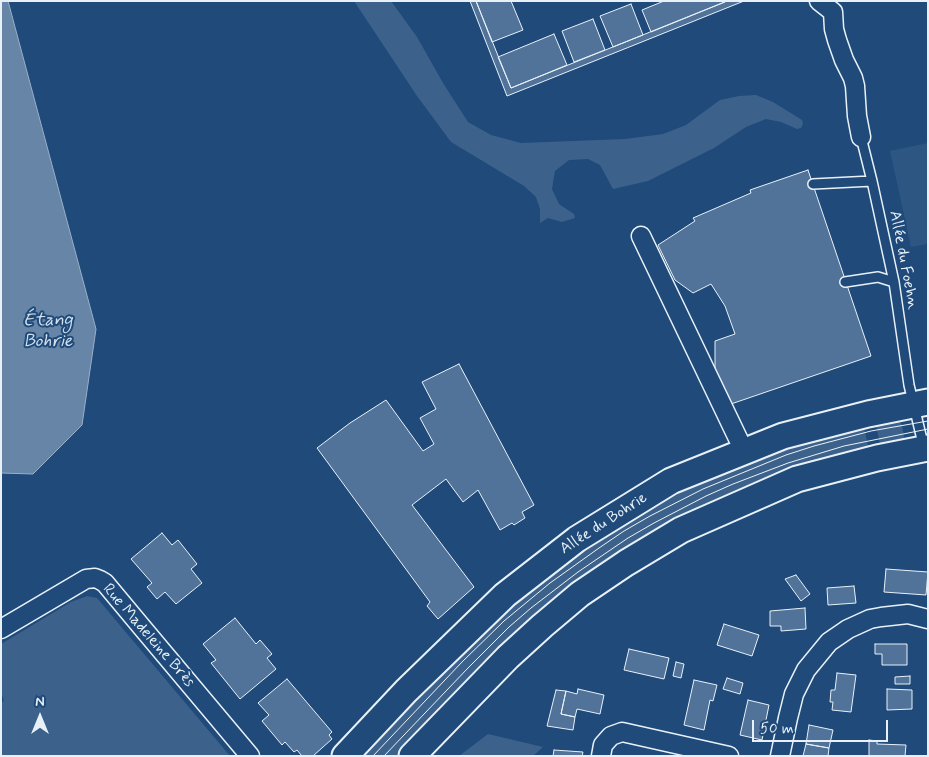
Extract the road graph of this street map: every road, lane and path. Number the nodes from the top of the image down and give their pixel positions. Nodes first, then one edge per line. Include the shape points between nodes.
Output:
1 (819, 1) edge
2 (861, 137) joint
3 (872, 181) junction
4 (813, 184) dead end
5 (641, 236) dead end
6 (845, 282) dead end
7 (894, 282) junction
8 (920, 403) edge
9 (926, 448) edge
10 (744, 452) junction
11 (928, 619) edge
12 (1, 629) edge
13 (250, 756) edge
14 (345, 756) edge
15 (412, 756) edge
16 (601, 756) edge
17 (729, 756) edge
18 (780, 756) edge

1 - 2 street via 833,12 837,40 855,86
2 - 3 lane, Allée du Foehn
3 - 4 lane
3 - 7 lane, Allée du Foehn
5 - 10 street
6 - 7 lane via 878,278
7 - 8 lane, Allée du Foehn via 909,385
8 - 9 lane, Allée du Foehn
8 - 10 main road, Allée du Bohrie via 783,436
9 - 15 main road via 797,479 681,530 580,594 508,657
10 - 14 main road, Allée du Bohrie via 671,481 577,539 505,595
11 - 18 street via 908,614 870,619 830,642 806,670 794,694
12 - 13 street, Rue Madeleine Brès via 86,579 100,580
16 - 17 street via 603,745 611,736 622,732

